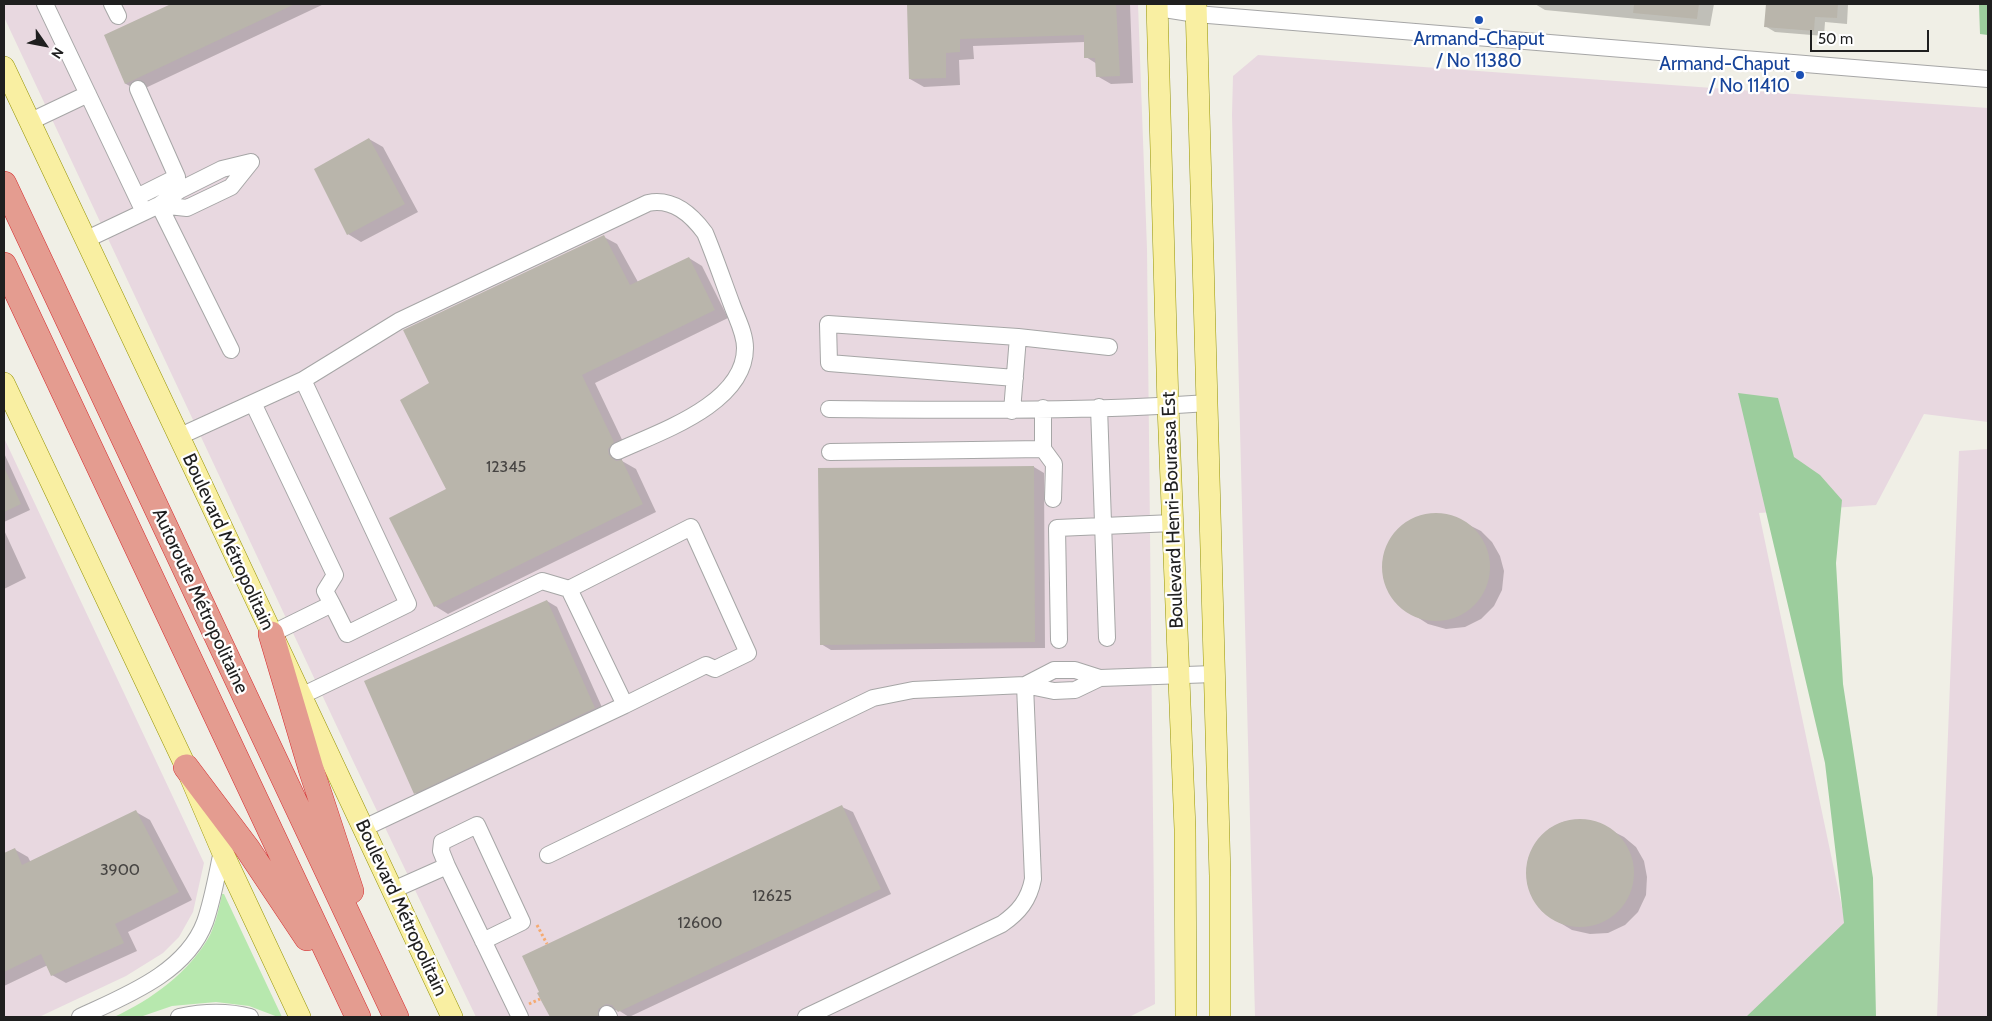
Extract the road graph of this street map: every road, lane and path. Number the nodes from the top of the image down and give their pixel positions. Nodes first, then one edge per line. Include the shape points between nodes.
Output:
1 (45, 4) edge
2 (1158, 6) edge
3 (1196, 9) edge
4 (4, 67) edge
5 (1988, 79) edge
6 (138, 89) dead end
7 (88, 94) junction
8 (30, 122) junction
9 (180, 183) junction
10 (4, 184) edge
11 (137, 197) junction
12 (159, 204) junction
13 (144, 212) junction
14 (85, 240) junction
15 (4, 265) edge
16 (1018, 337) junction
17 (1109, 347) dead end
18 (231, 350) dead end
19 (1015, 378) junction
20 (303, 380) junction
21 (4, 383) edge
22 (252, 403) junction
23 (1208, 403) junction
24 (1168, 406) junction
25 (1099, 407) junction
26 (1043, 408) junction
27 (829, 409) dead end
28 (1012, 411) junction
29 (178, 437) junction
30 (1043, 449) junction
31 (618, 451) dead end
32 (830, 452) dead end
33 (1053, 499) dead end
34 (1173, 523) junction
35 (1103, 527) junction
36 (569, 589) junction
37 (332, 604) junction
38 (271, 634) junction
39 (1107, 638) dead end
40 (1059, 640) dead end
41 (1214, 674) junction
42 (1180, 676) junction
43 (1025, 685) junction
44 (302, 696) junction
45 (625, 705) junction
46 (186, 767) junction
47 (364, 828) junction
48 (222, 851) junction
49 (548, 855) dead end
50 (447, 866) junction
51 (393, 890) junction
52 (539, 925) dead end
53 (483, 941) junction
54 (547, 944) dead end
55 (383, 991) junction
56 (540, 999) dead end
57 (524, 1011) edge
58 (357, 1015) edge
59 (80, 1017) edge
60 (179, 1017) edge
61 (250, 1017) edge
62 (300, 1017) edge
63 (396, 1017) edge
64 (452, 1017) edge
65 (806, 1017) edge
66 (1186, 1017) edge
67 (1220, 1017) edge

1 - 7 street
2 - 3 street
2 - 24 main road, Boulevard Henri-Bourassa Est
3 - 5 street
3 - 23 main road, Boulevard Henri-Bourassa Est
4 - 8 main road, Boulevard Métropolitain
6 - 9 street
7 - 8 street
7 - 11 street
8 - 14 main road, Boulevard Métropolitain
9 - 11 street
9 - 12 street
9 - 12 street via 251,162 231,187 187,208
10 - 55 highway, Autoroute Métropolitaine
11 - 13 street
12 - 13 street
12 - 18 street
13 - 14 street
14 - 29 main road, Boulevard Métropolitain
15 - 58 highway, Autoroute Métropolitaine
16 - 17 street
16 - 19 street
16 - 19 street via 828,324 829,363
19 - 28 street
20 - 22 street
20 - 31 street via 399,321 648,203 664,201 682,210 705,233 742,329 745,350 734,382 713,402 686,419
20 - 37 street via 408,604 347,634
21 - 46 main road
22 - 29 street
22 - 37 street via 335,575 326,590
23 - 24 street
23 - 41 main road, Boulevard Henri-Bourassa Est
24 - 25 street
24 - 34 main road, Boulevard Henri-Bourassa Est
25 - 26 street
25 - 35 street
26 - 28 street
26 - 30 street
27 - 28 street
29 - 38 main road, Boulevard Métropolitain
30 - 32 street
30 - 33 street via 1054,464
34 - 35 street
34 - 42 main road, Boulevard Henri-Bourassa Est
35 - 39 street
35 - 40 street via 1057,528
36 - 44 street via 542,581
36 - 45 street
36 - 45 street via 691,527 748,653 715,669 706,664
37 - 38 street
38 - 44 main road, Boulevard Métropolitain
38 - 55 highway
41 - 42 street
41 - 67 main road, Boulevard Henri-Bourassa Est
42 - 43 street via 1100,678 1075,670 1054,670
42 - 66 main road, Boulevard Henri-Bourassa Est
43 - 49 street via 913,690 873,698
43 - 65 street via 1033,879 1024,904 1002,924
44 - 47 main road, Boulevard Métropolitain
45 - 47 street
46 - 48 main road
46 - 58 highway via 247,848
47 - 51 main road, Boulevard Métropolitain
48 - 59 street via 205,922 188,950 144,985
48 - 62 main road
50 - 51 street
50 - 53 street
50 - 53 street via 441,851 442,842 477,825 522,922
51 - 64 main road, Boulevard Métropolitain
52 - 54 path
53 - 57 street
55 - 63 highway, Autoroute Métropolitaine
56 - 57 path
60 - 61 street via 213,1013

